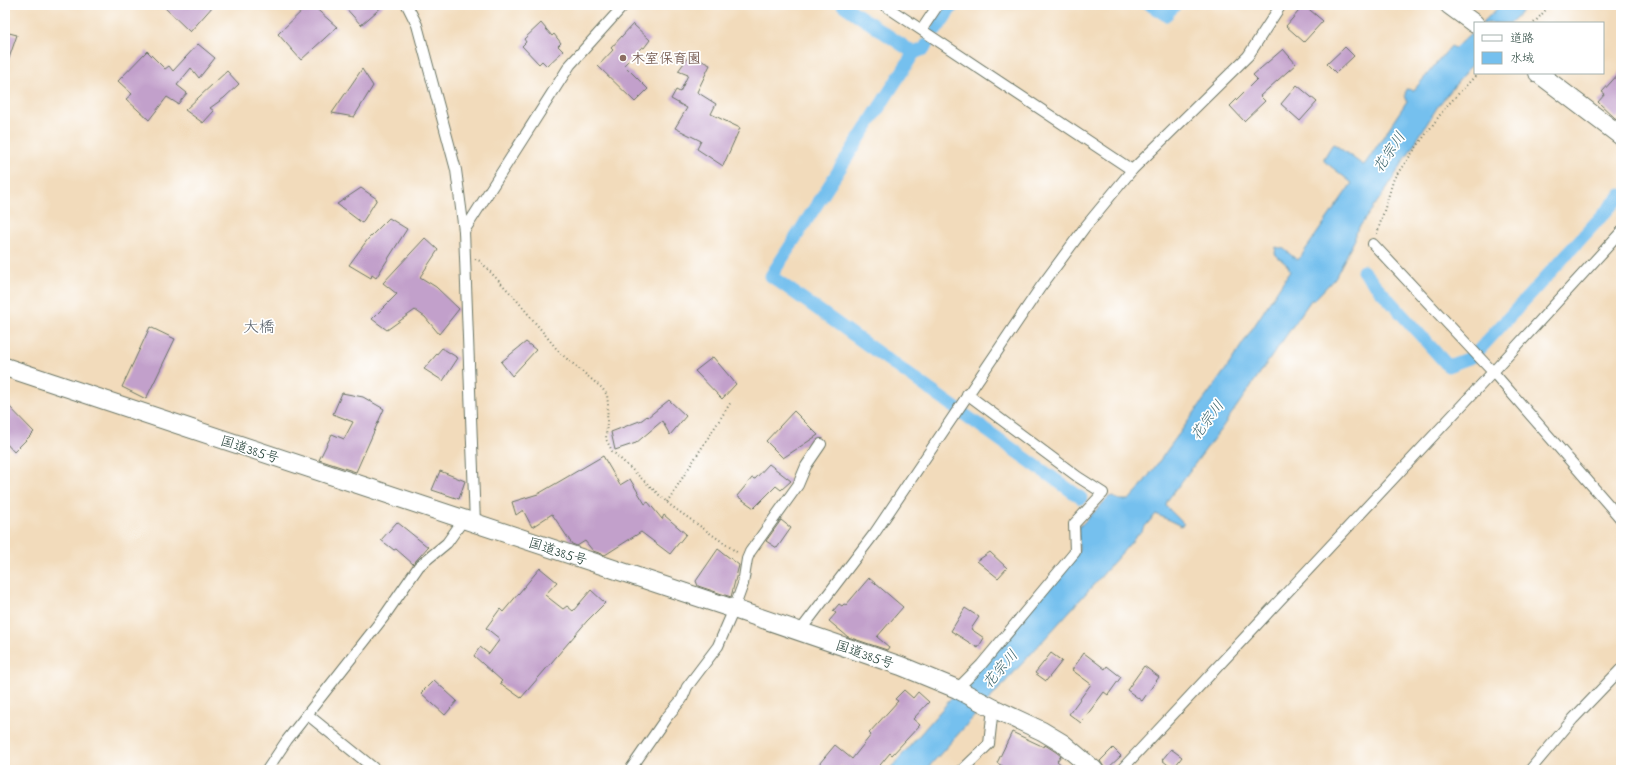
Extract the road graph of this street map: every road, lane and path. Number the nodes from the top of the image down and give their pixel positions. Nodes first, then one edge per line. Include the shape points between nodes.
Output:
1 (407, 5) edge
2 (624, 5) edge
3 (884, 5) edge
4 (938, 5) edge
5 (1281, 5) edge
6 (1449, 5) edge
7 (1550, 5) edge
8 (1535, 22) edge
9 (1474, 23) edge
10 (922, 29) junction
11 (1477, 74) edge
12 (1539, 74) edge
13 (1621, 136) edge
14 (1132, 170) junction
15 (464, 231) junction
16 (1621, 232) edge
17 (1373, 244) joint
18 (465, 254) junction
19 (5, 367) edge
20 (1493, 372) junction
21 (965, 396) junction
22 (731, 402) dead end
23 (821, 444) dead end
24 (667, 502) junction
25 (1621, 519) edge
26 (469, 521) junction
27 (747, 559) junction
28 (734, 609) junction
29 (800, 631) junction
30 (1621, 669) edge
31 (958, 689) junction
32 (990, 706) junction
33 (308, 715) junction
34 (267, 770) edge
35 (376, 770) edge
36 (630, 770) edge
37 (962, 770) edge
38 (1094, 770) edge
39 (1121, 770) edge
40 (1530, 770) edge

1 - 15 street via 417,25 456,170
2 - 15 street via 570,64
3 - 10 street
4 - 10 street
5 - 14 street via 1248,56
6 - 9 highway
7 - 8 path
10 - 14 street
11 - 17 path via 1445,108 1394,178
12 - 13 highway
14 - 21 street via 1085,227
15 - 18 street
16 - 20 street
17 - 20 street
18 - 24 path via 480,261 515,298 560,353 602,388 607,395 608,404 606,439 612,451
18 - 26 street
19 - 26 highway, 国道385号
20 - 25 street
20 - 39 street
21 - 29 street via 874,534
21 - 31 street via 1102,493 1074,524 1075,552
22 - 24 path
23 - 27 street via 806,466 798,485
24 - 27 path
26 - 28 highway, 国道385号
26 - 33 street via 419,566 383,618
27 - 28 street via 746,571
28 - 29 highway, 国道385号
28 - 36 street via 718,646
29 - 31 highway, 国道385号
30 - 40 street via 1573,719
31 - 32 highway, 国道385号
32 - 37 street via 989,744
32 - 38 highway, 国道385号 via 1062,743
33 - 34 street
33 - 35 street

